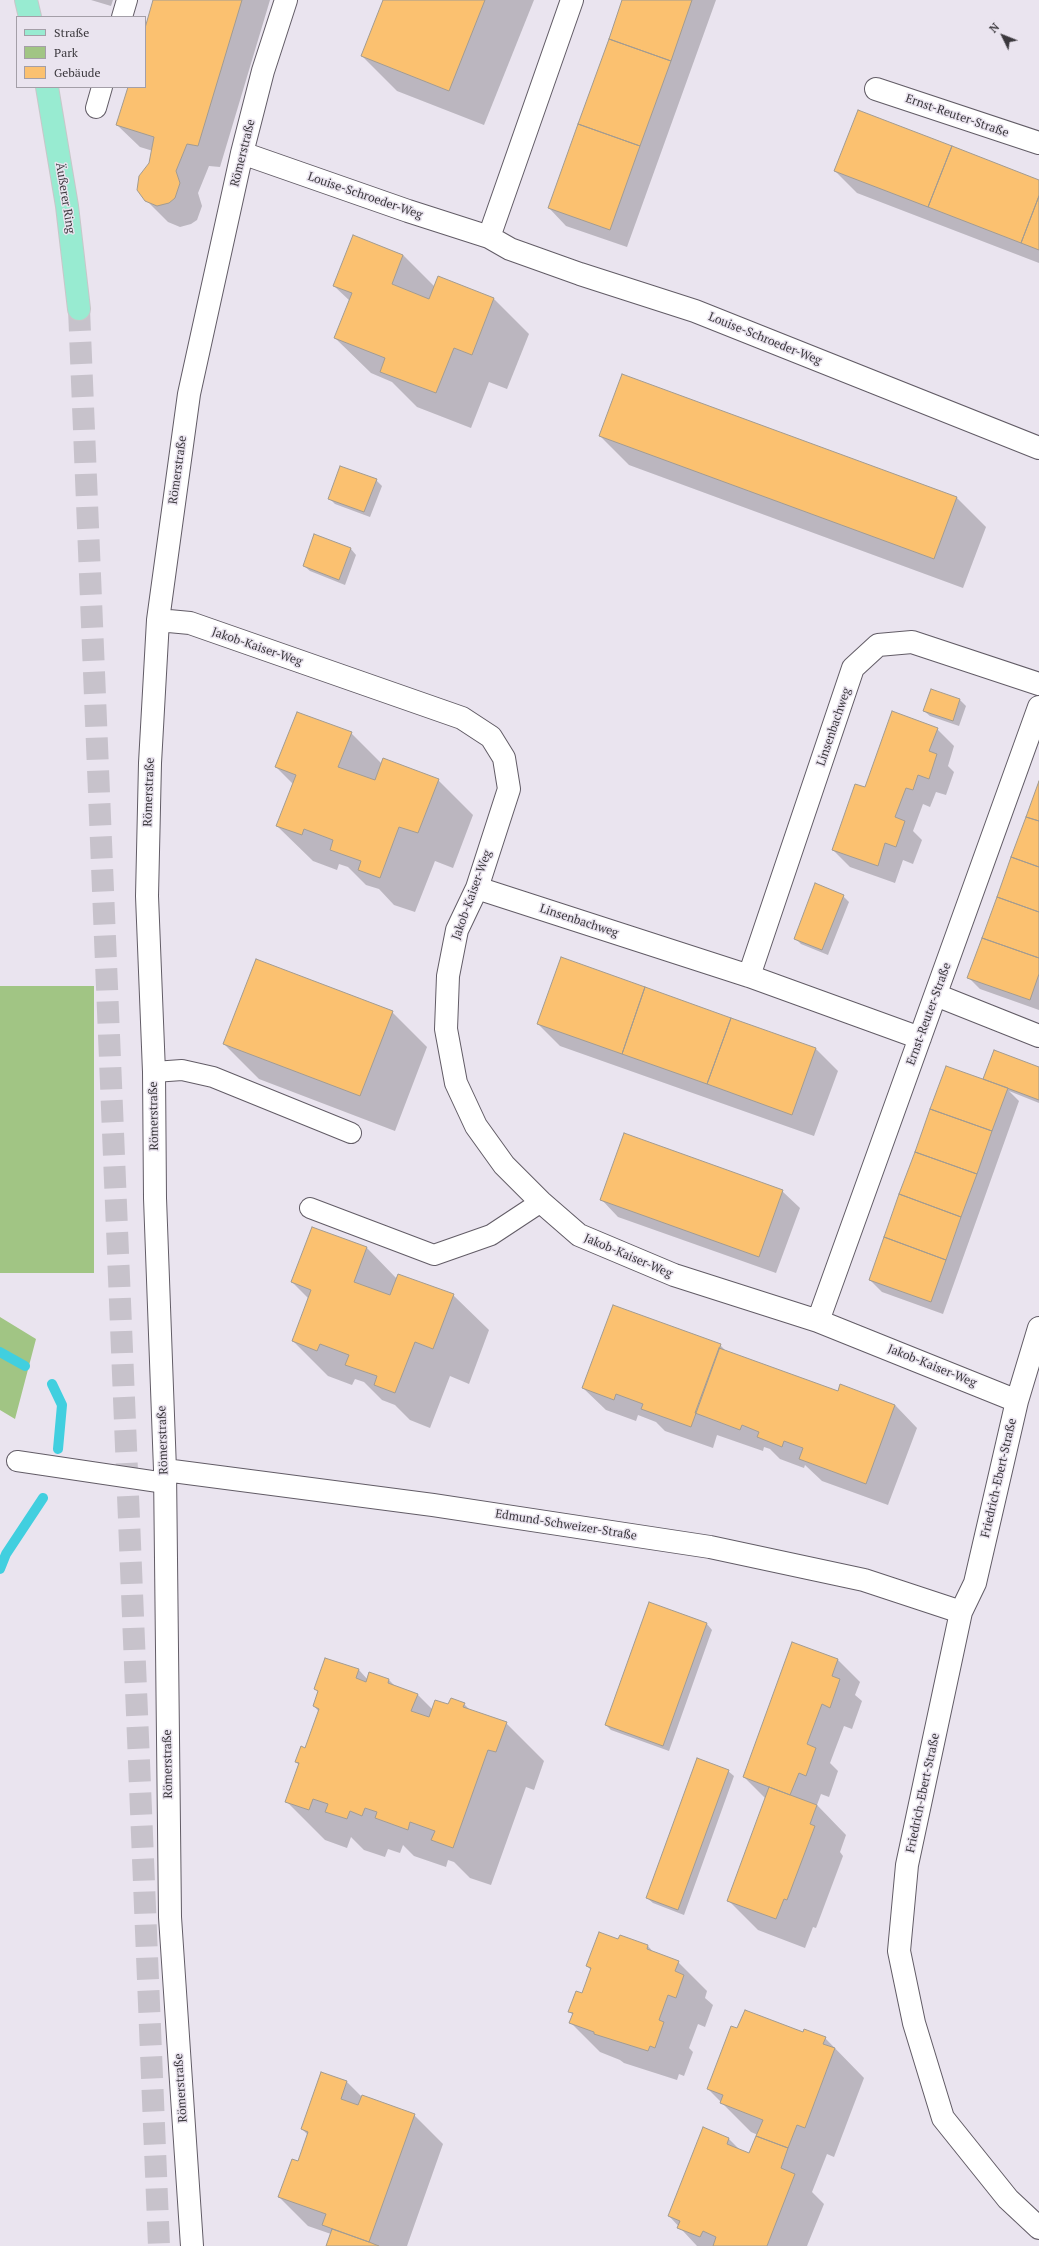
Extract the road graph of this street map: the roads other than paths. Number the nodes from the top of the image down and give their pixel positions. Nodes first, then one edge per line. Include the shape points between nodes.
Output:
1 (26, 0) edge
2 (127, 0) edge
3 (286, 0) edge
4 (572, 0) edge
5 (30, 16) edge
6 (122, 16) edge
7 (47, 88) edge
8 (102, 88) edge
9 (876, 89) dead end
10 (96, 108) dead end
11 (1039, 144) edge
12 (242, 153) junction
13 (489, 237) junction
14 (79, 310) tunnel mouth
15 (1039, 448) edge
16 (158, 620) junction
17 (1039, 684) edge
18 (1039, 709) edge
19 (477, 888) junction
20 (749, 976) junction
21 (936, 995) junction
22 (1039, 1036) edge
23 (920, 1038) junction
24 (154, 1072) junction
25 (351, 1133) dead end
26 (540, 1202) junction
27 (310, 1208) dead end
28 (818, 1321) junction
29 (1039, 1328) edge
30 (1017, 1400) junction
31 (17, 1461) dead end
32 (165, 1476) junction
33 (961, 1612) junction
34 (1039, 2228) edge
35 (192, 2246) edge

1 - 5 main road
2 - 6 lane
3 - 12 street, Römerstraße via 263,71
4 - 13 street
7 - 14 main road, Äußerer Ring via 67,206
8 - 10 lane
9 - 11 street, Ernst-Reuter-Straße
12 - 13 street, Louise-Schroeder-Weg
12 - 16 street, Römerstraße via 190,386
13 - 15 street, Louise-Schroeder-Weg via 510,249 696,311
16 - 19 street, Jakob-Kaiser-Weg via 190,623 462,718 491,737 504,758 509,789
16 - 24 street, Römerstraße via 150,763 147,896
17 - 20 street, Linsenbachweg via 912,642 878,645 853,668
18 - 21 street, Ernst-Reuter-Straße
19 - 20 street, Linsenbachweg
19 - 26 street, Jakob-Kaiser-Weg via 457,930 448,976 446,1029 456,1083 476,1126 504,1165
20 - 23 street, Linsenbachweg
21 - 22 street
21 - 23 street, Ernst-Reuter-Straße
23 - 28 street, Ernst-Reuter-Straße
24 - 25 lane via 182,1070 213,1077
24 - 32 street, Römerstraße via 155,1198
26 - 27 lane via 490,1235 434,1255
26 - 28 street, Jakob-Kaiser-Weg via 579,1235 674,1275
28 - 30 street, Jakob-Kaiser-Weg
29 - 30 street, Friedrich-Ebert-Straße
30 - 33 street, Friedrich-Ebert-Straße via 975,1583
31 - 32 lane
32 - 33 street, Edmund-Schweizer-Straße via 433,1505 710,1547 864,1580
32 - 35 street, Römerstraße via 170,1917
33 - 34 street, Friedrich-Ebert-Straße via 907,1865 900,1951 914,2023 943,2118 1008,2200

